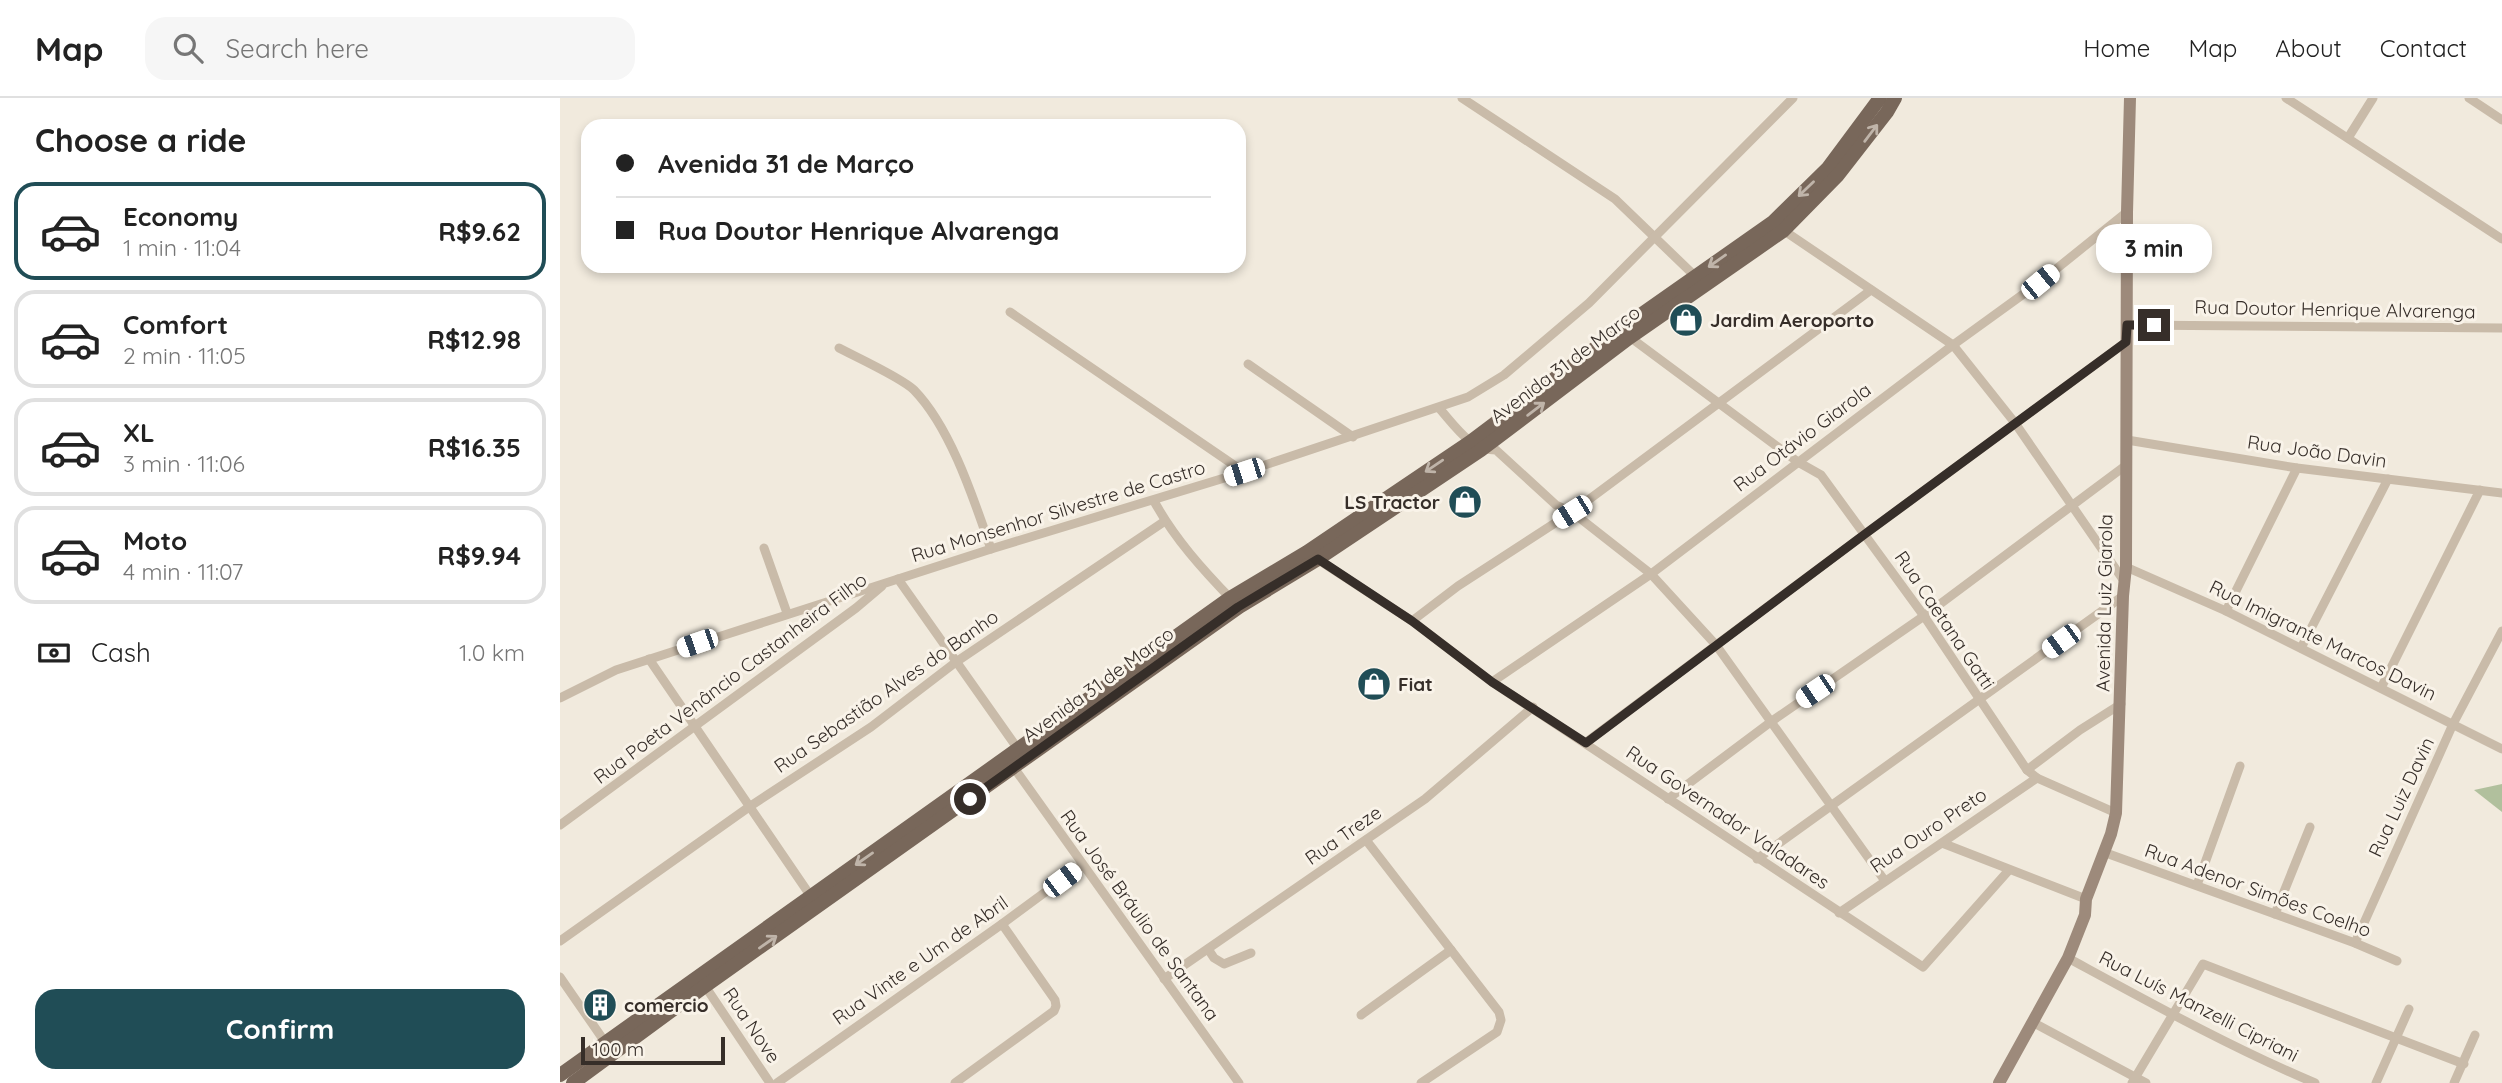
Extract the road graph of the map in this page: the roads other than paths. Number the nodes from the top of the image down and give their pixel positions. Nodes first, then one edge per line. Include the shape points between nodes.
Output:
1 (1462, 98) edge
2 (1793, 98) edge
3 (1880, 98) edge
4 (1895, 98) edge
5 (2130, 98) edge
6 (2286, 98) edge
7 (2373, 98) edge
8 (2469, 98) edge
9 (2502, 120) edge
10 (2347, 138) junction
11 (1833, 172) junction
12 (2127, 212) junction
13 (1778, 226) junction
14 (1656, 236) junction
15 (2502, 239) edge
16 (1700, 281) junction
17 (1871, 290) junction
18 (1010, 312) dead end
19 (2127, 325) junction
20 (2502, 328) edge
21 (1626, 333) junction
22 (2126, 342) junction
23 (1953, 345) junction
24 (839, 348) dead end
25 (1248, 365) dead end
26 (1719, 404) junction
27 (1439, 408) junction
28 (2015, 423) junction
29 (1353, 437) junction
30 (2127, 440) junction
31 (1476, 446) junction
32 (1798, 462) junction
33 (2125, 466) junction
34 (2297, 468) junction
35 (1244, 472) junction
36 (2388, 479) junction
37 (2480, 490) junction
38 (2502, 493) edge
39 (1154, 501) junction
40 (2072, 504) junction
41 (1572, 512) junction
42 (1165, 521) junction
43 (1865, 534) junction
44 (764, 548) dead end
45 (992, 549) junction
46 (1312, 556) junction
47 (2126, 567) junction
48 (1651, 574) junction
49 (898, 579) junction
50 (2124, 582) junction
51 (886, 583) junction
52 (2123, 596) junction
53 (1234, 602) junction
54 (2226, 611) junction
55 (788, 613) junction
56 (1924, 616) junction
57 (1412, 621) junction
58 (2502, 631) edge
59 (1716, 645) junction
60 (2301, 648) junction
61 (649, 659) junction
62 (956, 662) junction
63 (1492, 682) junction
64 (2381, 688) junction
65 (560, 698) edge
66 (1978, 701) junction
67 (2121, 704) junction
68 (1533, 707) junction
69 (1772, 721) junction
70 (2453, 724) junction
71 (695, 727) junction
72 (1586, 743) junction
73 (2502, 749) edge
74 (1016, 758) junction
75 (2240, 766) dead end
76 (2027, 770) junction
77 (2038, 778) junction
78 (1668, 799) junction
79 (749, 807) junction
80 (1831, 807) junction
81 (2116, 813) junction
82 (560, 825) edge
83 (2310, 827) dead end
84 (1366, 840) junction
85 (1942, 843) junction
86 (2106, 853) junction
87 (1757, 859) junction
88 (1082, 864) junction
89 (2009, 870) junction
90 (1885, 881) junction
91 (2197, 885) junction
92 (2086, 899) junction
93 (814, 901) junction
94 (1839, 913) junction
95 (2275, 914) junction
96 (1002, 924) junction
97 (560, 941) edge
98 (2355, 943) junction
99 (1208, 949) junction
100 (1451, 950) junction
101 (1251, 953) dead end
102 (2068, 958) junction
103 (2397, 961) dead end
104 (560, 977) edge
105 (1164, 979) junction
106 (705, 986) junction
107 (2409, 1009) dead end
108 (1361, 1014) dead end
109 (2171, 1014) junction
110 (2034, 1023) junction
111 (2476, 1035) dead end
112 (2397, 1038) junction
113 (609, 1048) junction
114 (2464, 1064) junction
115 (560, 1075) edge
116 (2134, 1080) edge
117 (573, 1083) edge
118 (770, 1083) edge
119 (777, 1083) edge
120 (955, 1083) edge
121 (1239, 1083) edge
122 (1421, 1083) edge
123 (1999, 1083) edge
124 (2146, 1083) edge
125 (2315, 1083) edge
126 (2376, 1083) edge
127 (2454, 1083) edge

1 - 14 street via 1615,199
2 - 14 street, Rua Monsenhor Silvestre de Castro
3 - 11 main road, Avenida 31 de Março
11 -> 4 main road, Avenida 31 de Março
5 - 12 street, Avenida Luiz Giarola
6 - 10 street
7 - 10 street
8 - 9 street
10 - 15 street
11 - 13 main road, Avenida 31 de Março
12 - 19 street, Avenida Luiz Giarola
12 - 23 street, Rua Otávio Giarola
13 - 16 main road, Avenida 31 de Março
13 - 17 street
14 - 16 street
14 - 27 street, Rua Monsenhor Silvestre de Castro via 1589,303 1504,375
16 - 21 main road, Avenida 31 de Março
17 - 23 street
17 - 26 street
18 - 35 street
19 - 20 street, Rua Doutor Henrique Alvarenga
19 - 22 street, Avenida Luiz Giarola
21 - 26 street, Rua Caetana Gatti
21 - 31 main road, Avenida 31 de Março
22 - 28 street
22 - 30 street, Avenida Luiz Giarola
23 - 28 street
23 - 32 street, Rua Otávio Giarola
24 - 45 street via 912,388 930,410 968,484
25 - 29 street
26 - 32 street, Rua Caetana Gatti
26 - 41 street
27 - 29 street, Rua Monsenhor Silvestre de Castro
27 - 31 street
28 - 40 street
28 - 43 street
29 - 35 street, Rua Monsenhor Silvestre de Castro
30 - 33 street, Avenida Luiz Giarola
30 - 34 street, Rua João Davin
31 - 41 street via 1496,450 1556,505
31 - 46 main road, Avenida 31 de Março
32 - 43 street, Rua Caetana Gatti via 1821,475
32 - 48 street, Rua Otávio Giarola
33 - 40 street
33 - 47 street, Avenida Luiz Giarola
34 - 36 street, Rua João Davin
34 - 54 street
35 - 39 street, Rua Monsenhor Silvestre de Castro
36 - 37 street, Rua João Davin
36 - 60 street
37 - 38 street, Rua João Davin
37 - 64 street
39 - 42 street
39 - 45 street, Rua Monsenhor Silvestre de Castro
40 - 50 street
40 - 56 street
41 - 48 street
41 - 57 street
42 - 53 street
42 - 62 street, Rua Sebastião Alves do Banho
43 - 56 street, Rua Caetana Gatti
43 - 59 street
44 - 55 street
45 - 49 street, Rua Monsenhor Silvestre de Castro
46 - 53 main road, Avenida 31 de Março
46 - 57 street, Rua Governador Valadares
47 - 50 street, Avenida Luiz Giarola
47 - 54 street, Rua Imigrante Marcos Davin
48 - 59 street
48 - 63 street, Rua Otávio Giarola
49 - 51 street, Rua Monsenhor Silvestre de Castro
49 - 62 street, Rua José Bráulio de Santana
50 - 52 street, Avenida Luiz Giarola
51 - 55 street, Rua Monsenhor Silvestre de Castro
51 - 71 street, Rua Poeta Venâncio Castanheira Filho
52 - 66 street
52 - 67 street, Avenida Luiz Giarola
53 - 74 main road, Avenida 31 de Março
54 - 60 street, Rua Imigrante Marcos Davin
55 - 61 street, Rua Monsenhor Silvestre de Castro
56 - 66 street, Rua Caetana Gatti
56 - 69 street
57 - 63 street, Rua Governador Valadares
58 - 70 street, Rua Luiz Davin
59 - 69 street
59 - 72 street
60 - 64 street, Rua Imigrante Marcos Davin
61 - 65 street, Rua Monsenhor Silvestre de Castro
61 - 71 street
62 - 74 street, Rua José Bráulio de Santana
62 - 79 street, Rua Sebastião Alves do Banho via 871,727
63 - 68 street, Rua Governador Valadares
64 - 70 street, Rua Imigrante Marcos Davin
66 - 76 street, Rua Caetana Gatti
66 - 80 street
67 - 76 street
67 - 81 street, Avenida Luiz Giarola
68 - 72 street, Rua Governador Valadares
68 - 84 street, Rua Treze via 1425,799
69 - 78 street
69 - 80 street
70 - 73 street, Rua Imigrante Marcos Davin
70 - 98 street, Rua Luiz Davin
71 - 79 street
71 - 82 street, Rua Poeta Venâncio Castanheira Filho
72 - 78 street, Rua Governador Valadares
74 - 88 street, Rua José Bráulio de Santana
74 - 93 main road, Avenida 31 de Março
75 - 91 street
76 - 77 street, Rua Caetana Gatti
77 - 81 street, Rua Caetana Gatti
77 - 85 street, Rua Ouro Preto
78 - 87 street, Rua Governador Valadares
79 - 93 street
79 - 97 street, Rua Sebastião Alves do Banho
80 - 87 street
80 - 90 street
81 - 86 street, Avenida Luiz Giarola
83 - 95 street
84 - 99 street, Rua Treze
84 - 100 street
85 - 89 street
85 - 90 street, Rua Ouro Preto
86 - 91 street, Rua Adenor Simões Coelho
86 - 92 street, Avenida Luiz Giarola
87 - 94 street, Rua Governador Valadares
88 - 96 street, Rua Vinte e Um de Abril
88 - 105 street, Rua José Bráulio de Santana
89 - 92 street
89 - 94 street, Rua Governador Valadares via 1923,967
90 - 94 street, Rua Ouro Preto
91 - 95 street, Rua Adenor Simões Coelho
92 - 102 street, Avenida Luiz Giarola via 2085,915
106 -> 93 main road, Avenida 31 de Março
93 - 113 main road, Avenida 31 de Março
95 - 98 street, Rua Adenor Simões Coelho
96 - 119 street, Rua Vinte e Um de Abril
96 - 120 street via 1056,1006
98 - 103 street, Rua Adenor Simões Coelho
99 - 101 street via 1224,964
99 - 105 street, Rua Treze
100 - 108 street
100 - 122 street via 1499,1013 1501,1026
102 - 109 street, Rua Luís Manzelli Cipriani
102 - 110 street, Avenida Luiz Giarola
104 - 113 street
105 - 121 street, Rua José Bráulio de Santana
106 - 113 main road, Avenida 31 de Março
106 - 118 street, Rua Nove
107 - 112 street
109 - 112 street via 2203,964
109 - 116 street
109 - 125 street, Rua Luís Manzelli Cipriani
110 - 116 street
110 - 123 street, Avenida Luiz Giarola
111 - 114 street
112 - 114 street
112 - 126 street
113 - 115 main road, Avenida 31 de Março
113 - 117 main road, Avenida 31 de Março
114 - 127 street
116 - 124 street

